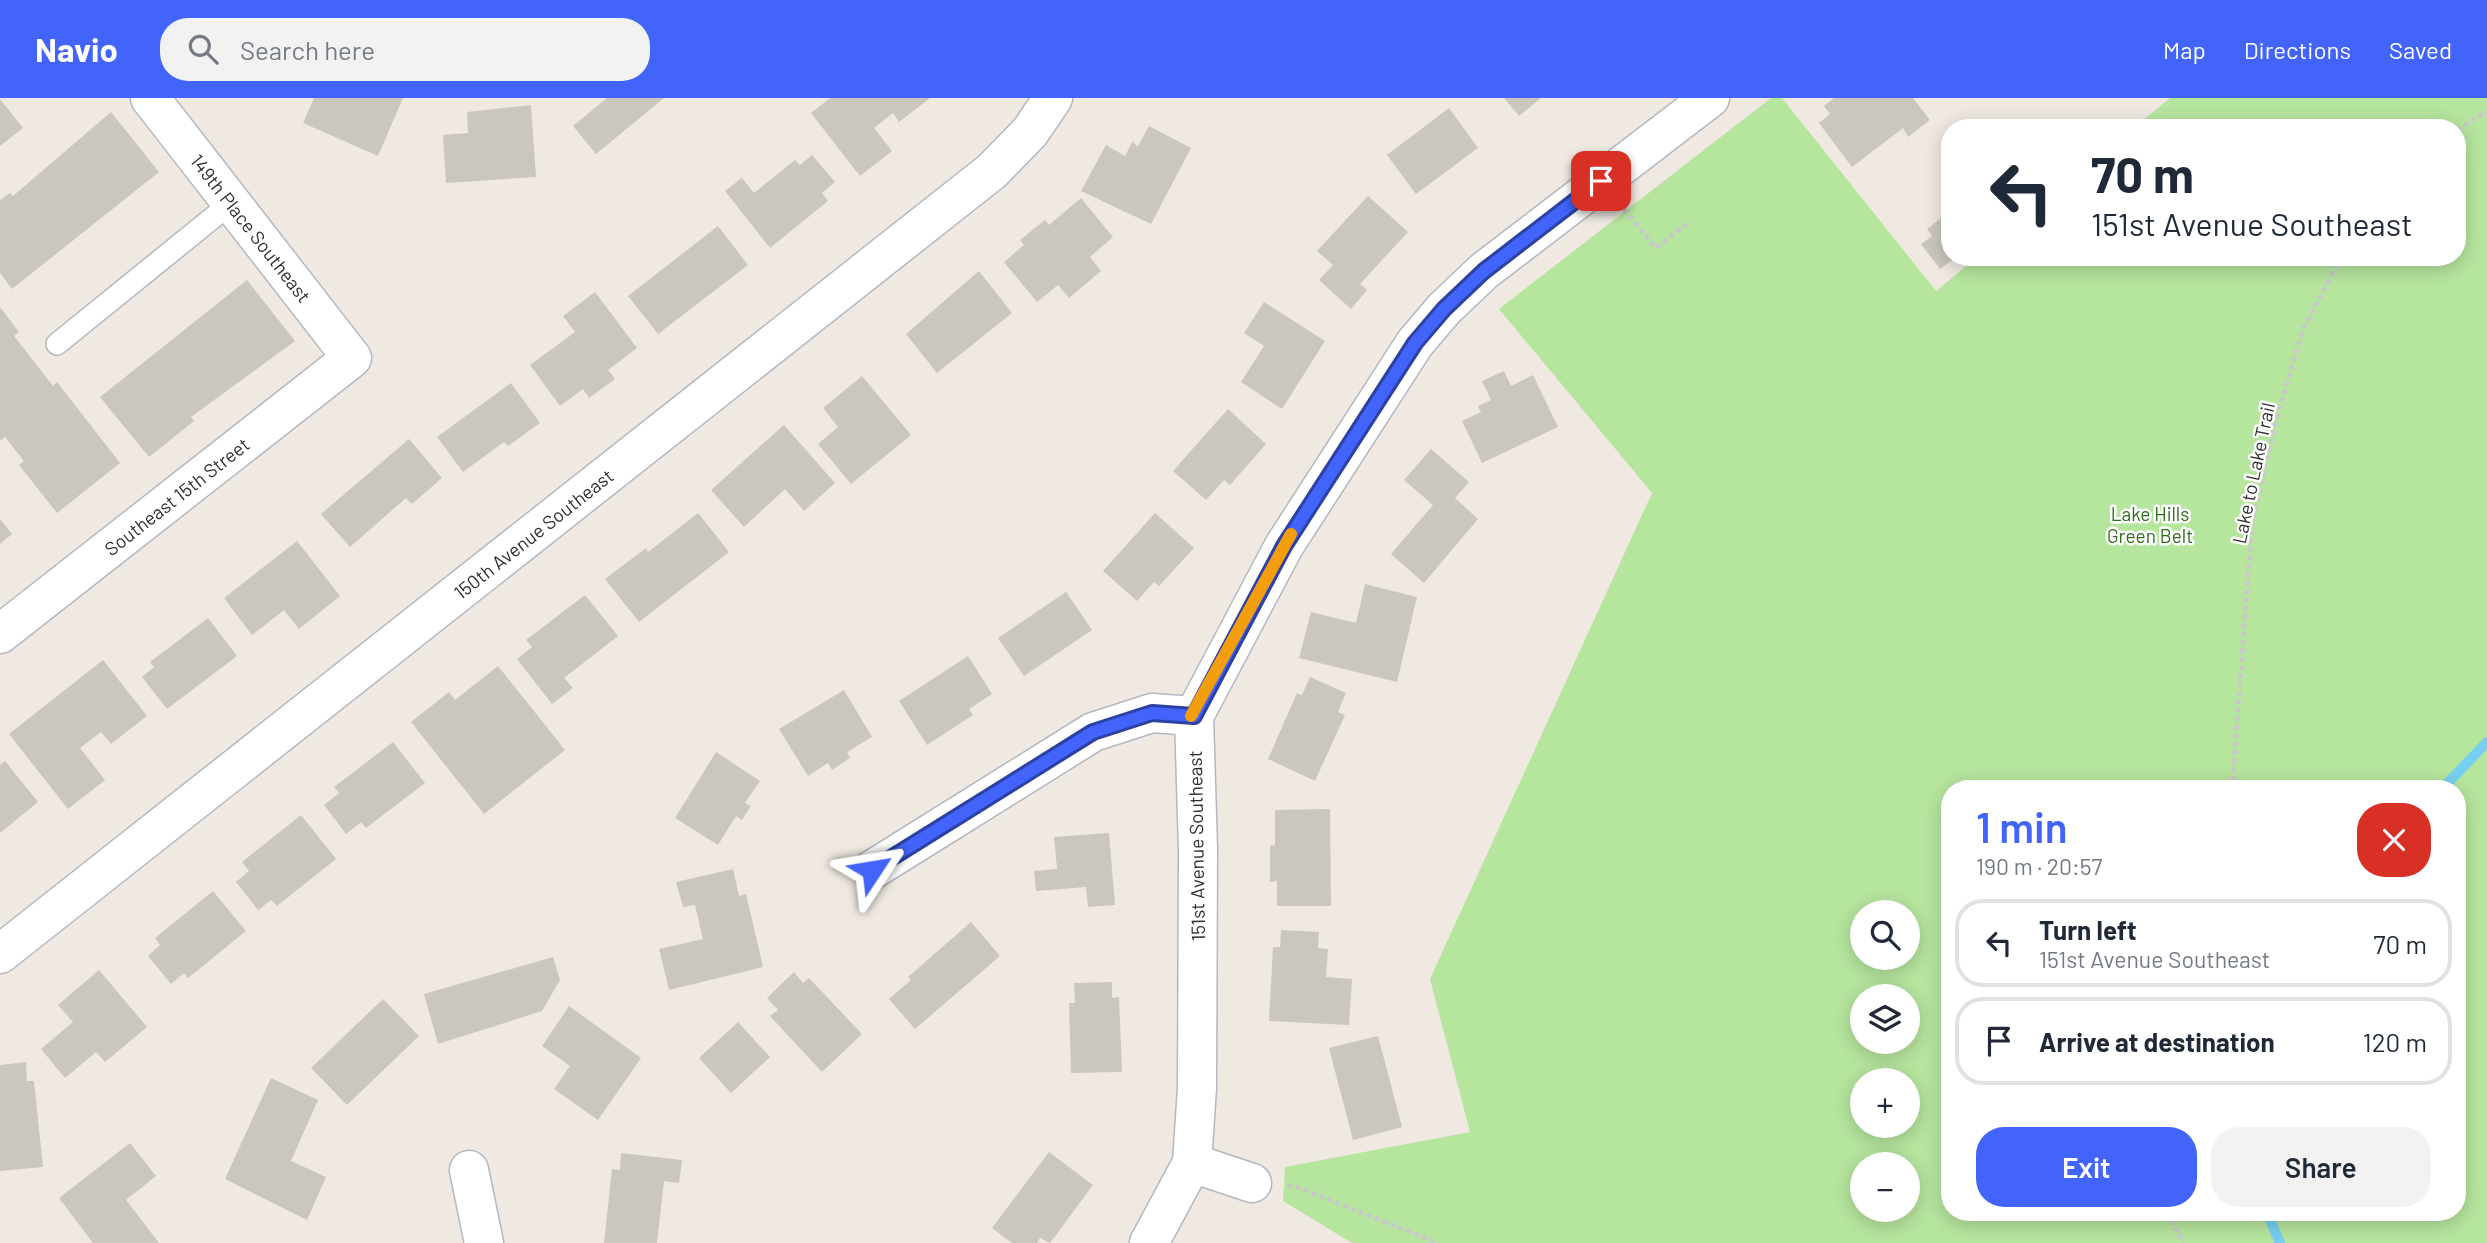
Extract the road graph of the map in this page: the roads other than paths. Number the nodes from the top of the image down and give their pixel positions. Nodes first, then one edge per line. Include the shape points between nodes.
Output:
1 (150, 98) edge
2 (1053, 98) edge
3 (1710, 98) edge
4 (231, 203) junction
5 (57, 344) dead end
6 (352, 358) joint
7 (0, 634) edge
8 (1194, 716) junction
9 (872, 870) dead end
10 (0, 954) edge
11 (1192, 1163) junction
12 (469, 1170) dead end
13 (1251, 1183) road end
14 (484, 1243) edge
15 (1149, 1243) edge

1 - 4 street, 149th Place Southeast
2 - 10 street, 150th Avenue Southeast via 1030,132 992,170
3 - 8 street, 151st Avenue Southeast via 1484,271 1415,343 1284,546
4 - 5 lane
4 - 6 street, 149th Place Southeast
6 - 7 street, Southeast 15th Street
8 - 9 street via 1152,713 1093,732
8 - 11 street, 151st Avenue Southeast via 1198,850
11 - 13 street
11 - 15 street, 151st Avenue Southeast
12 - 14 street

